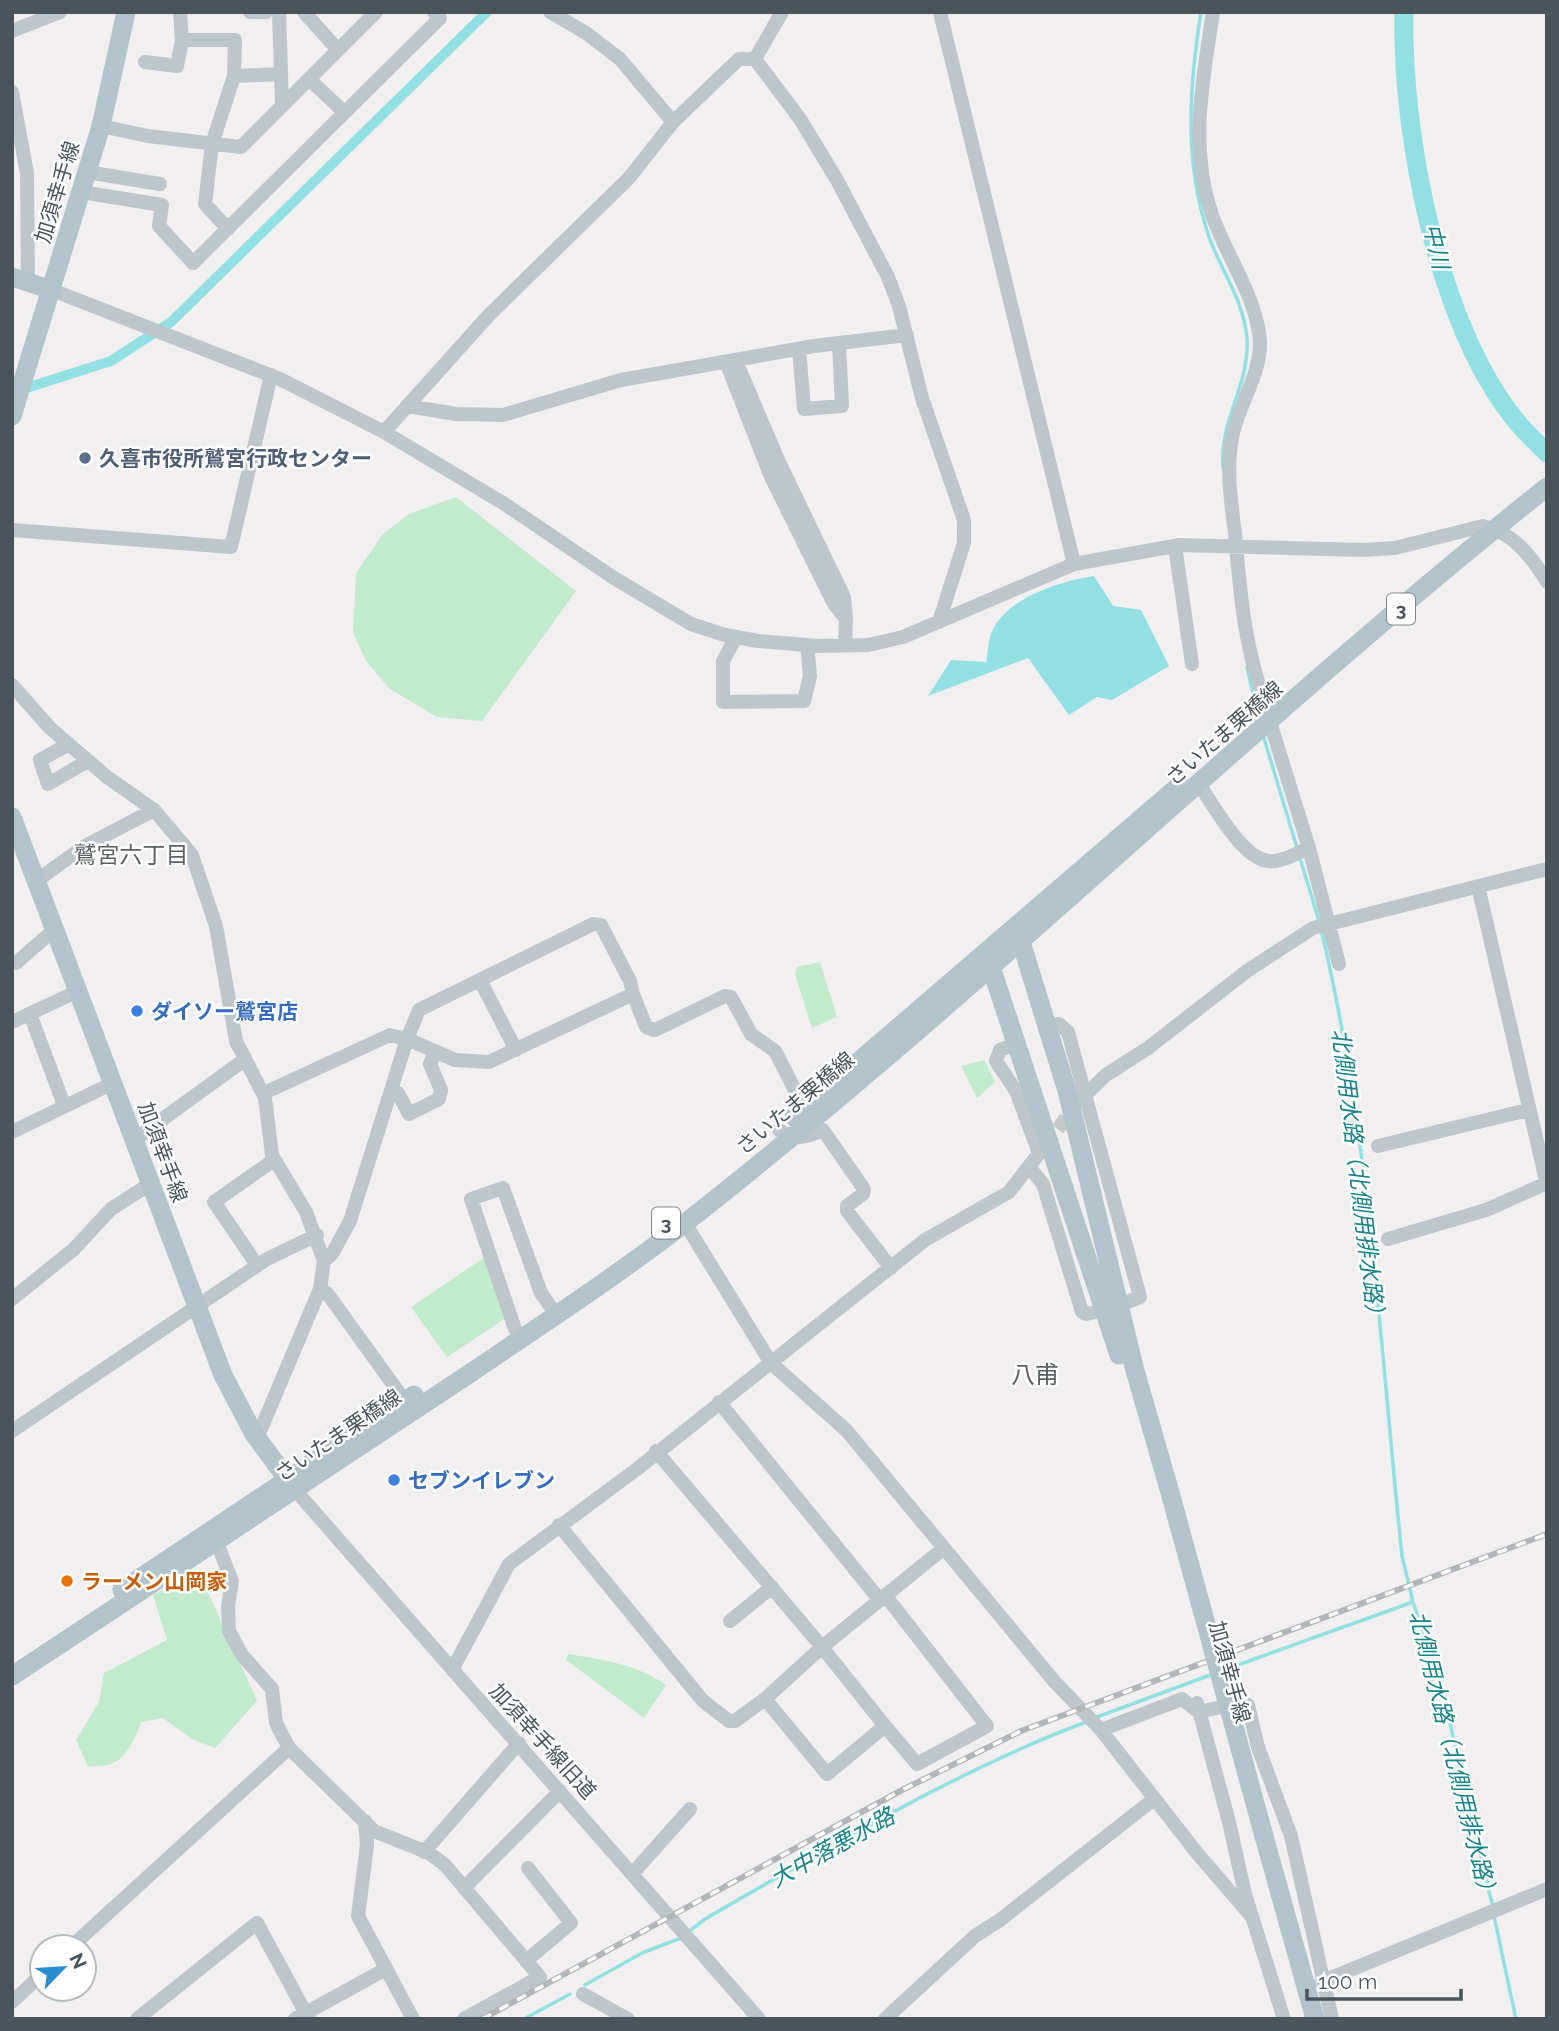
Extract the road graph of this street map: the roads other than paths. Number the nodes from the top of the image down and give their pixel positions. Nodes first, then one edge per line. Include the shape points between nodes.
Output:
1 (60, 12) edge
2 (126, 12) edge
3 (180, 12) edge
4 (250, 12) edge
5 (266, 12) edge
6 (279, 12) edge
7 (304, 12) edge
8 (434, 12) edge
9 (550, 12) edge
10 (782, 12) edge
11 (940, 12) edge
12 (1213, 12) edge
13 (371, 14) edge
14 (12, 32) edge
15 (181, 40) junction
16 (338, 50) junction
17 (755, 59) junction
18 (145, 62) dead end
19 (281, 74) junction
20 (234, 75) junction
21 (309, 79) junction
22 (12, 92) edge
23 (282, 106) junction
24 (344, 113) junction
25 (673, 122) junction
26 (101, 126) junction
27 (212, 144) junction
28 (87, 172) junction
29 (160, 184) dead end
30 (81, 192) junction
31 (228, 229) junction
32 (20, 280) edge
33 (52, 290) junction
34 (907, 335) junction
35 (839, 343) junction
36 (799, 349) junction
37 (731, 362) junction
38 (271, 375) junction
39 (408, 406) junction
40 (12, 416) edge
41 (384, 432) junction
42 (1547, 475) edge
43 (1538, 490) edge
44 (1489, 527) junction
45 (12, 530) edge
46 (1175, 546) junction
47 (1231, 547) junction
48 (1074, 564) junction
49 (1547, 582) edge
50 (939, 622) junction
51 (736, 637) junction
52 (807, 645) junction
53 (845, 645) junction
54 (1192, 664) dead end
55 (12, 685) edge
56 (1263, 721) junction
57 (69, 744) junction
58 (88, 761) junction
59 (1199, 784) junction
60 (155, 810) junction
61 (12, 817) edge
62 (1310, 848) junction
63 (1547, 869) edge
64 (36, 881) junction
65 (1478, 886) junction
66 (1322, 926) junction
67 (55, 929) junction
68 (1018, 933) junction
69 (989, 958) junction
70 (16, 963) dead end
71 (1339, 964) dead end
72 (480, 980) junction
73 (78, 991) junction
74 (633, 994) junction
75 (30, 1014) junction
76 (12, 1022) edge
77 (1048, 1026) junction
78 (407, 1039) junction
79 (1018, 1043) junction
80 (516, 1050) junction
81 (435, 1051) junction
82 (244, 1060) junction
83 (113, 1083) junction
84 (391, 1091) junction
85 (264, 1093) junction
86 (1081, 1098) junction
87 (64, 1105) junction
88 (806, 1106) junction
89 (1528, 1110) junction
90 (12, 1132) edge
91 (784, 1133) junction
92 (134, 1140) junction
93 (1378, 1146) dead end
94 (274, 1160) junction
95 (1029, 1167) junction
96 (150, 1184) junction
97 (1547, 1184) edge
98 (685, 1223) junction
99 (317, 1235) junction
100 (1388, 1239) dead end
101 (324, 1261) junction
102 (257, 1265) junction
103 (891, 1268) junction
104 (320, 1289) junction
105 (12, 1298) edge
106 (196, 1305) junction
107 (550, 1306) junction
108 (1112, 1308) junction
109 (516, 1329) junction
110 (771, 1363) junction
111 (405, 1401) junction
112 (719, 1402) junction
113 (12, 1431) edge
114 (254, 1434) junction
115 (656, 1451) junction
116 (291, 1485) junction
117 (1165, 1498) junction
118 (559, 1525) junction
119 (217, 1544) junction
120 (944, 1548) junction
121 (772, 1587) junction
122 (882, 1597) junction
123 (730, 1621) dead end
124 (822, 1647) junction
125 (12, 1663) edge
126 (452, 1670) junction
127 (12, 1676) edge
128 (1194, 1695) dead end
129 (765, 1699) junction
130 (1199, 1712) junction
131 (885, 1726) junction
132 (1101, 1730) junction
133 (519, 1743) junction
134 (289, 1748) junction
135 (560, 1791) junction
136 (1154, 1799) junction
137 (690, 1809) dead end
138 (365, 1821) junction
139 (1256, 1830) junction
140 (424, 1852) junction
141 (528, 1868) dead end
142 (633, 1873) junction
143 (464, 1888) junction
144 (1547, 1889) edge
145 (1252, 1917) junction
146 (86, 1933) edge
147 (526, 1961) junction
148 (384, 1970) junction
149 (1321, 1982) junction
150 (28, 1987) edge
151 (583, 1994) dead end
152 (12, 2002) edge
153 (156, 2013) edge
154 (304, 2017) edge
155 (137, 2019) edge
156 (412, 2019) edge
157 (464, 2019) edge
158 (628, 2019) edge
159 (759, 2019) edge
160 (885, 2019) edge
161 (1284, 2019) edge
162 (1303, 2019) edge
163 (1315, 2019) edge
164 (1332, 2019) edge

1 - 14 street
2 - 26 main road, 加須幸手線
3 - 15 street
4 - 5 street
6 - 19 street
7 - 16 street
8 - 24 street via 440,19
9 - 25 street via 620,59
10 - 17 street
11 - 48 street
12 - 47 street via 1198,150 1210,210 1255,318 1260,341 1251,387 1232,436
13 - 16 street
15 - 18 street via 177,66
15 - 20 street via 235,40
16 - 21 street
17 - 25 street via 739,59
17 - 34 street via 800,119 837,180 888,277
19 - 20 street
19 - 23 street
20 - 27 street
21 - 23 street
21 - 24 street
22 - 32 street via 27,173
23 - 27 street via 241,147
24 - 31 street
25 - 39 street via 629,178 489,316
26 - 27 street
26 - 28 main road, 加須幸手線
27 - 31 street via 205,204
28 - 29 street
28 - 30 main road, 加須幸手線
30 - 31 street via 162,205 159,226 193,263
30 - 33 main road, 加須幸手線
32 - 33 main road
33 - 38 street
33 - 40 main road, 加須幸手線
34 - 35 street
34 - 50 street via 922,398 964,520 964,542
35 - 36 street
35 - 36 street via 842,406 804,409
36 - 37 street
37 - 39 street via 621,380 503,415
37 - 53 street via 771,477 839,601 846,619
38 - 41 street
38 - 45 street via 231,547
39 - 41 street
41 - 51 street via 691,624
42 - 43 main road, さいたま栗橋線 / 3
43 - 44 main road, さいたま栗橋線 / 3
44 - 47 street via 1395,548
44 - 49 street via 1529,555
44 - 56 main road, さいたま栗橋線 / 3
46 - 47 street
46 - 48 street
46 - 54 street
47 - 56 street
48 - 50 street
50 - 53 street via 903,637
51 - 52 street
51 - 52 street via 723,661 723,702 804,701 810,676
52 - 53 street
55 - 57 street
56 - 59 main road, さいたま栗橋線 / 3
56 - 62 street
56 - 68 main road, さいたま栗橋線 / 3
57 - 58 street
57 - 58 street via 40,760 48,784
58 - 60 street
59 - 62 street via 1235,837 1257,858 1269,862
59 - 68 main road, さいたま栗橋線 / 3
60 - 64 street via 85,846
60 - 82 street via 192,855 216,926 227,1003
61 - 64 main road, 加須幸手線
62 - 66 street
63 - 65 street
64 - 67 main road, 加須幸手線
65 - 66 street
65 - 89 street
66 - 71 street
66 - 86 street via 1247,971
67 - 70 street
67 - 73 main road, 加須幸手線
68 - 69 main road, さいたま栗橋線 / 3
68 - 77 main road
69 - 79 main road
69 - 88 main road, さいたま栗橋線 / 3
69 - 91 main road, さいたま栗橋線 / 3
72 - 74 street via 593,924 601,925
72 - 78 street via 419,1010
72 - 80 street
73 - 75 street
73 - 83 main road, 加須幸手線
74 - 80 street
74 - 88 street via 646,1027 655,1030 724,996 731,997 751,1034 775,1051
75 - 76 street
75 - 87 street
77 - 86 street via 1059,1024 1068,1032
77 - 108 main road via 1067,1091
78 - 81 street
78 - 84 street
78 - 85 street via 390,1035
79 - 95 street via 1000,1050 996,1061 1016,1091 1042,1150
79 - 108 main road
80 - 81 street via 489,1062 455,1060
81 - 84 street via 430,1065 441,1090 439,1099 409,1114 398,1093
82 - 85 street
82 - 92 street
83 - 87 street
83 - 92 main road, 加須幸手線
84 - 101 street via 350,1221
85 - 94 street
86 - 108 street via 1140,1297
87 - 90 street
88 - 91 main road, さいたま栗橋線 / 3
89 - 93 street
89 - 97 street
91 - 98 main road, さいたま栗橋線 / 3
91 - 103 street via 805,1138 823,1130 864,1189 846,1211
91 - 107 main road, さいたま栗橋線 / 3
92 - 96 main road, 加須幸手線
94 - 99 street
94 - 102 street via 214,1202
95 - 103 street via 1009,1192 925,1240
95 - 108 street via 1044,1184 1082,1312
96 - 105 street via 111,1209 74,1249
96 - 106 main road, 加須幸手線
97 - 100 street via 1486,1210
98 - 110 street
98 - 116 main road, さいたま栗橋線 / 3 via 589,1292
99 - 101 street
99 - 102 street
101 - 104 street
102 - 106 street
103 - 110 street
104 - 111 street
104 - 114 street via 261,1429
106 - 113 street
106 - 114 main road, 加須幸手線 via 231,1395
107 - 109 main road, さいたま栗橋線 / 3
107 - 109 street via 541,1293 503,1188 471,1199
108 - 117 main road, 加須幸手線 via 1134,1367
108 - 117 main road, 加須幸手線 via 1114,1338
109 - 111 main road, さいたま栗橋線 / 3
110 - 112 street
110 - 120 street via 847,1432
111 - 116 main road, さいたま栗橋線 / 3
112 - 115 street
112 - 122 street
114 - 116 main road, 加須幸手線
115 - 118 street
115 - 121 street
116 - 119 main road, さいたま栗橋線 / 3
116 - 125 main road, さいたま栗橋線 / 3
116 - 126 street, 加須幸手線旧道
117 - 139 main road, 加須幸手線
118 - 126 street via 509,1563
118 - 129 street via 703,1701 735,1721
119 - 127 main road, さいたま栗橋線 / 3
119 - 134 street via 232,1581 229,1631 242,1655 272,1689 276,1723
120 - 122 street
120 - 132 street via 1054,1681
121 - 123 street
121 - 124 street
122 - 124 street
122 - 131 street via 987,1726 917,1764
124 - 129 street
124 - 131 street
126 - 133 street, 加須幸手線旧道
128 - 130 street
129 - 131 street via 827,1774
130 - 132 street via 1182,1699
130 - 145 street
130 - 149 street via 1243,1702 1248,1705 1302,1879
132 - 136 street
133 - 135 street, 加須幸手線旧道
133 - 140 street
134 - 138 street
134 - 146 street
135 - 142 street, 加須幸手線旧道
135 - 143 street
136 - 145 street
136 - 160 street via 975,1936
137 - 142 street
138 - 140 street via 386,1837
138 - 148 street via 367,1845 358,1916
139 - 162 main road, 加須幸手線
139 - 163 main road, 加須幸手線
140 - 143 street via 445,1865
141 - 147 street via 571,1923
142 - 159 street, 加須幸手線旧道
143 - 147 street
144 - 149 street
145 - 161 street
147 - 157 street via 540,1977
148 - 154 street
148 - 156 street
149 - 164 street
150 - 152 street
151 - 158 street
153 - 154 street via 257,1923
153 - 155 street

